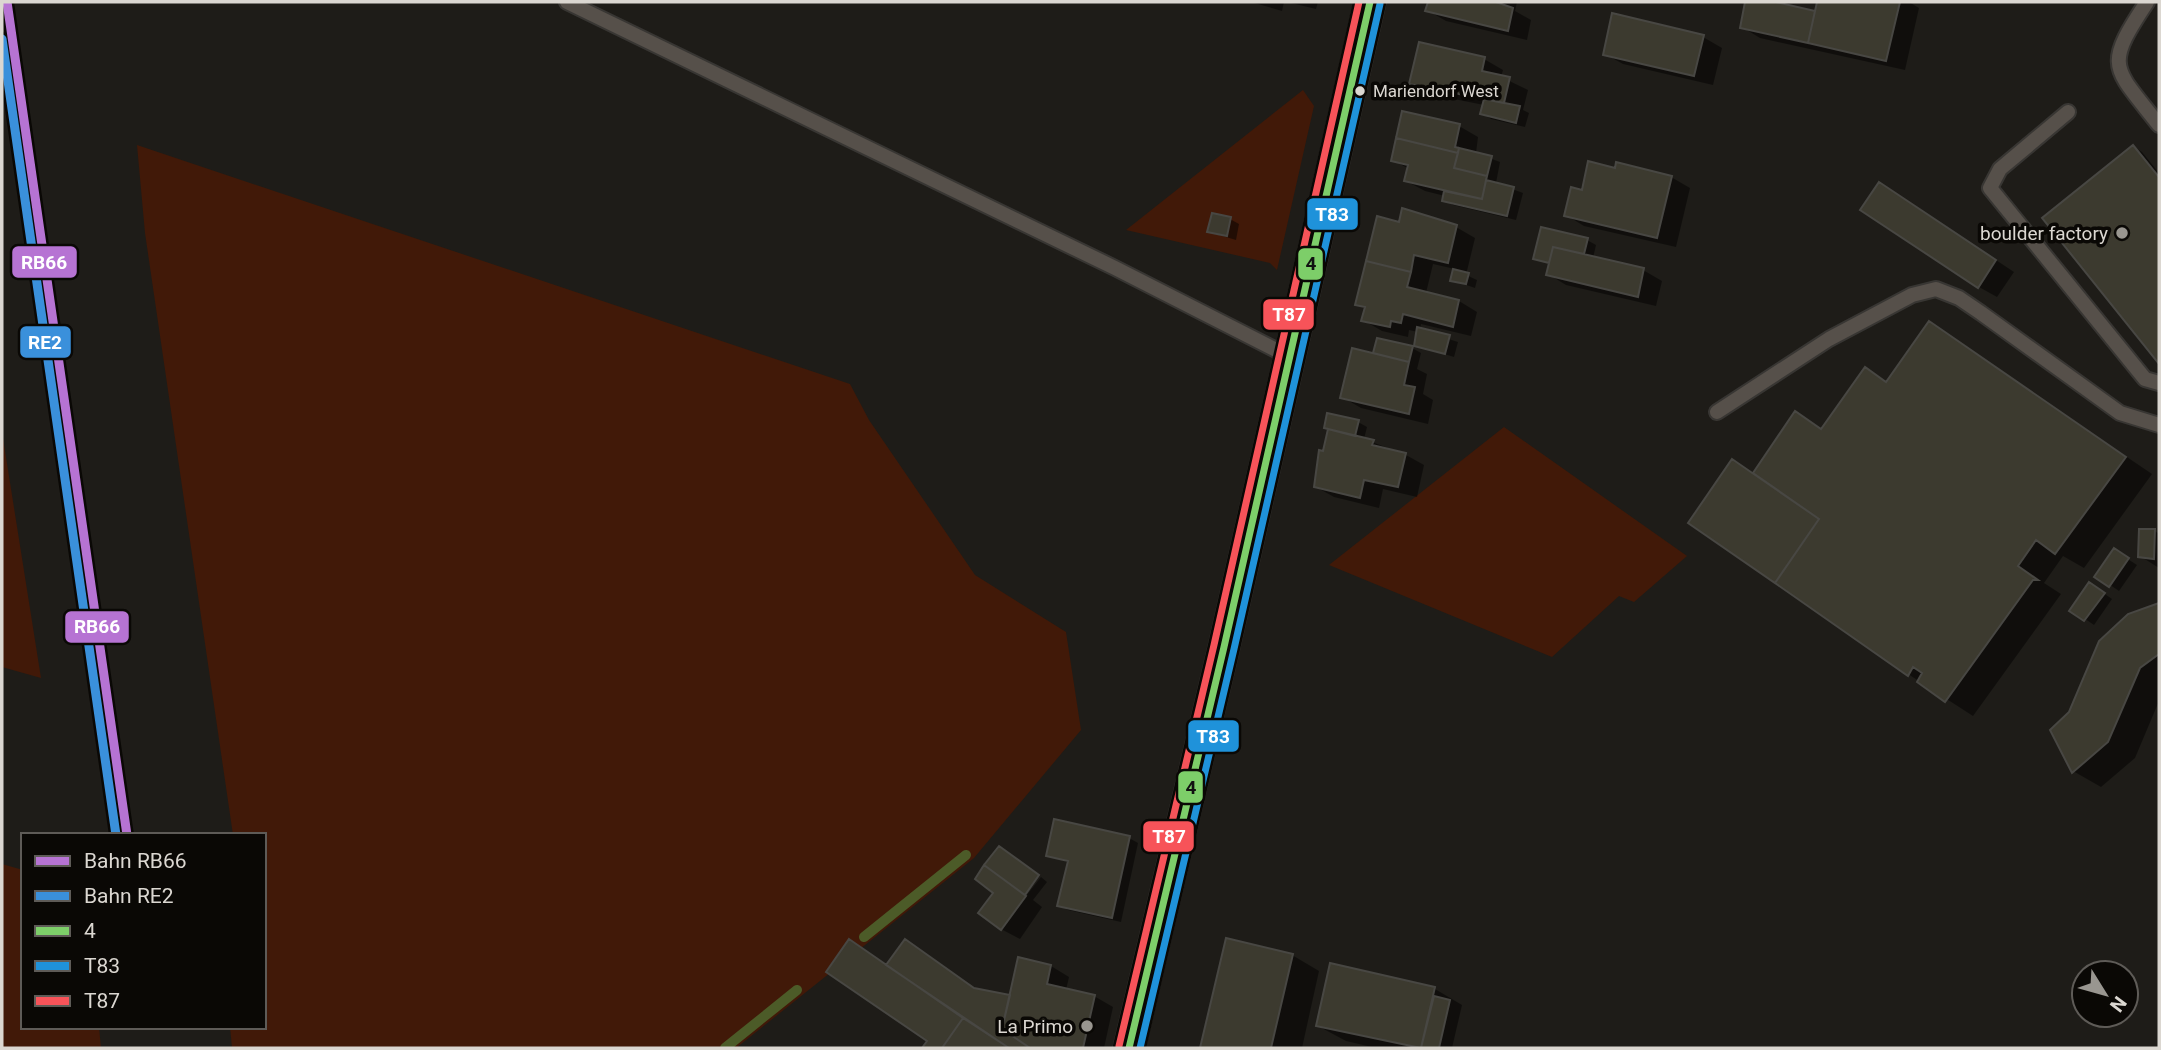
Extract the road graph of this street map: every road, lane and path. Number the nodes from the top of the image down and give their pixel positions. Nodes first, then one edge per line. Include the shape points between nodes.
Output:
1 (567, 2) edge
2 (1370, 2) edge
3 (2147, 2) edge
4 (2068, 112) dead end
5 (2159, 124) edge
6 (1290, 357) junction
7 (2159, 383) edge
8 (1717, 412) dead end
9 (2159, 425) edge
10 (1129, 1048) edge

1 - 6 lane
2 - 6 street
3 - 5 lane via 2127,32 2117,61 2122,77
4 - 7 lane via 2000,169 1990,188 2145,379
6 - 10 street
8 - 9 lane via 1829,339 1912,295 1936,289 1959,298 2120,413

